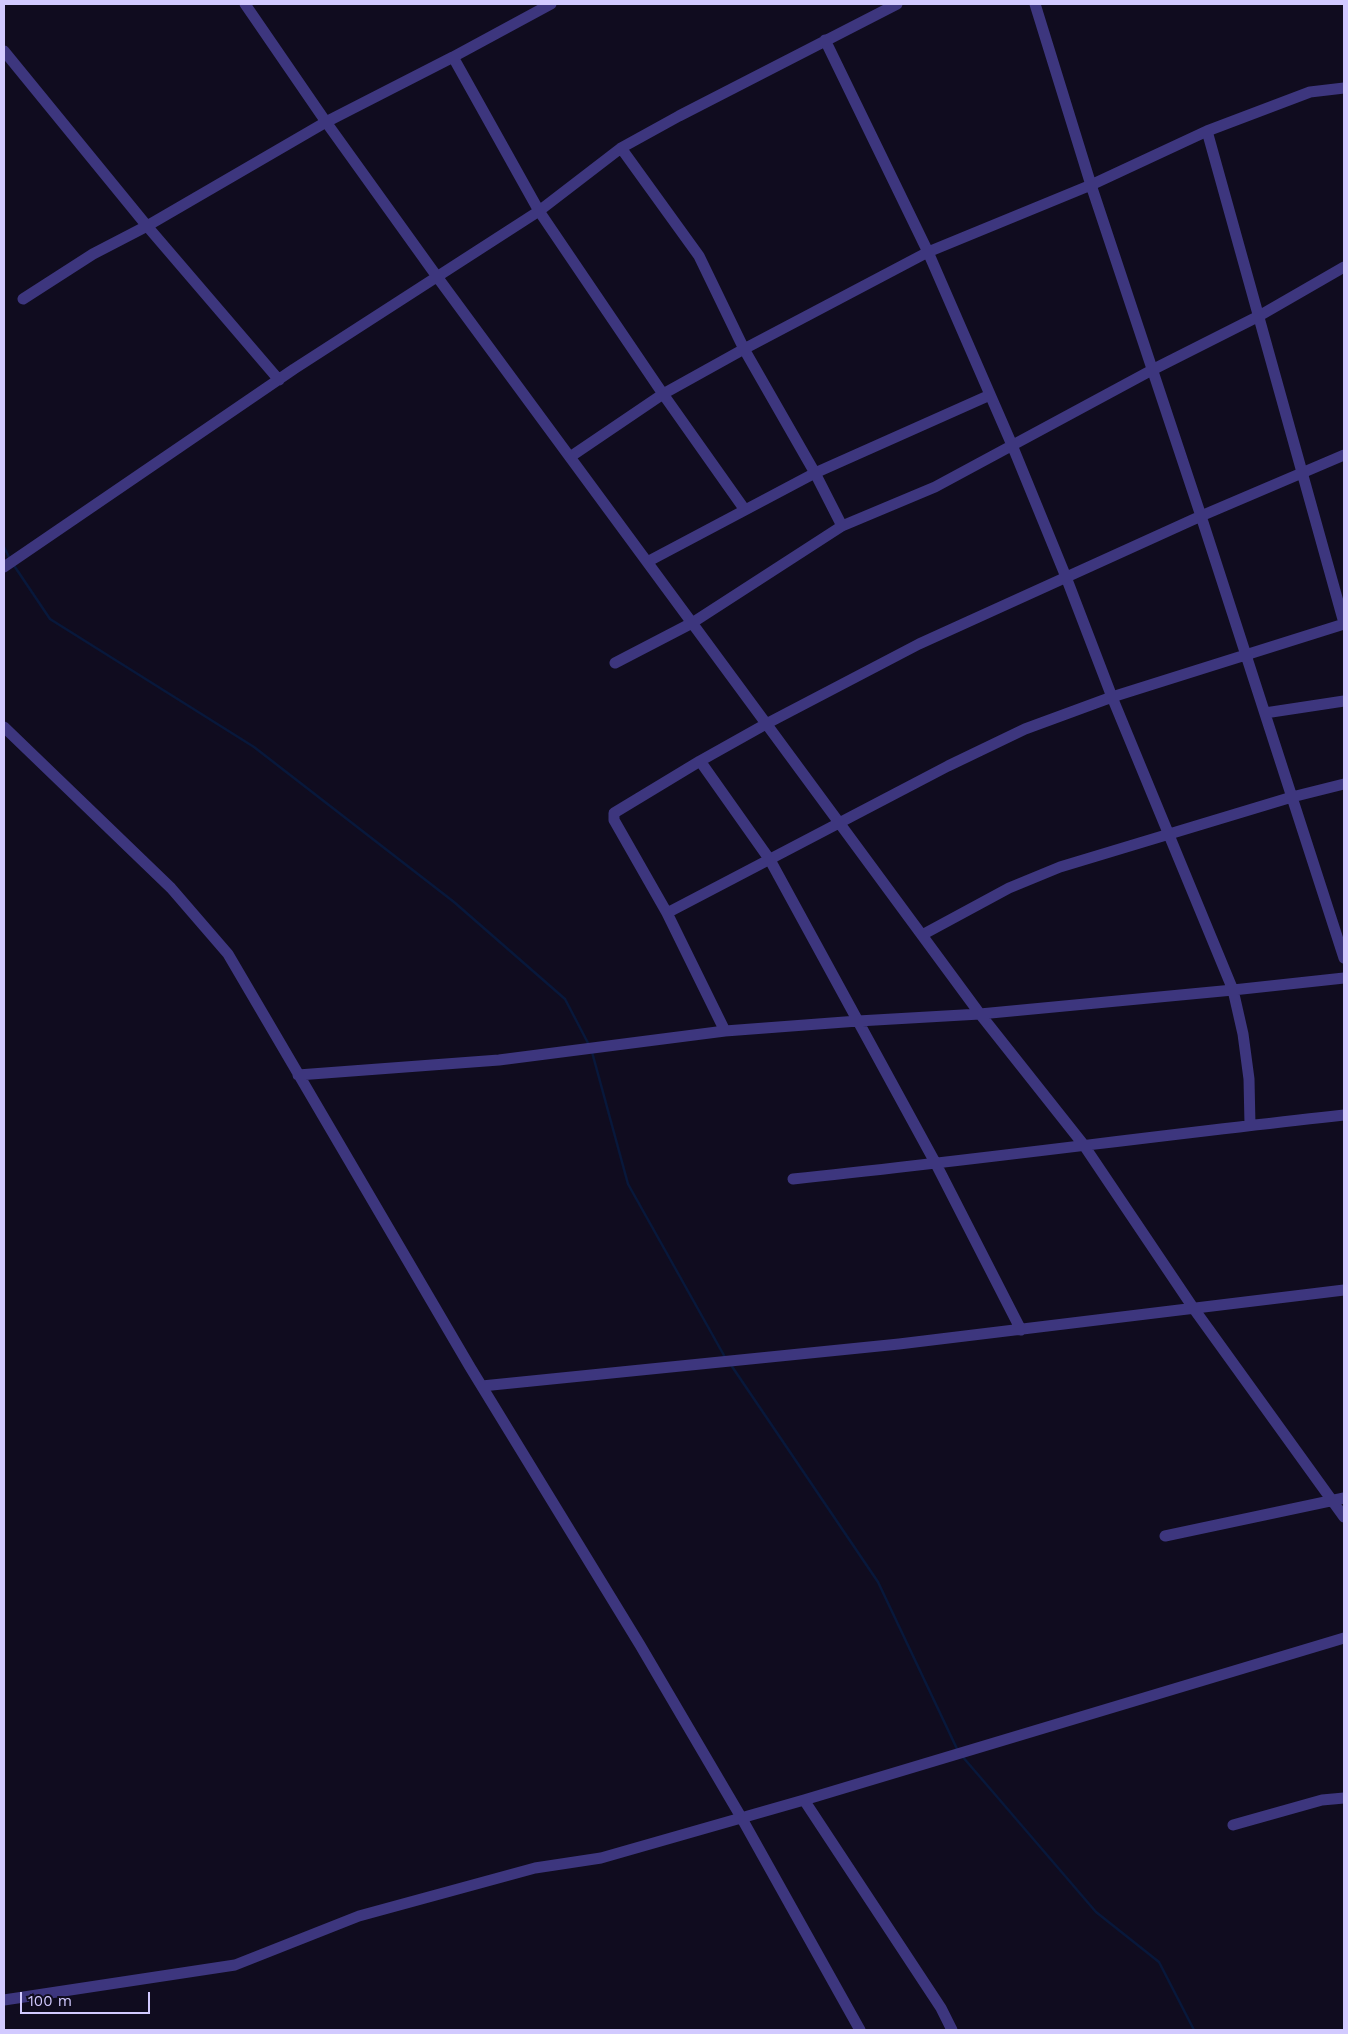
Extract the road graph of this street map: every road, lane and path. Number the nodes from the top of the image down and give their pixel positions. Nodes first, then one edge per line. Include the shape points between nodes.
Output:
1 (245, 4) edge
2 (551, 4) edge
3 (897, 4) edge
4 (1035, 4) edge
5 (825, 40) junction
6 (4, 51) edge
7 (453, 57) junction
8 (1344, 88) edge
9 (326, 122) junction
10 (1207, 131) junction
11 (621, 148) junction
12 (1091, 185) junction
13 (539, 212) junction
14 (147, 226) junction
15 (928, 252) junction
16 (1344, 267) edge
17 (438, 278) junction
18 (23, 299) dead end
19 (1259, 316) junction
20 (744, 348) junction
21 (1152, 370) junction
22 (279, 380) junction
23 (663, 394) junction
24 (990, 395) junction
25 (1012, 445) junction
26 (1344, 455) edge
27 (570, 457) junction
28 (815, 473) junction
29 (1304, 473) junction
30 (745, 510) junction
31 (1201, 516) junction
32 (842, 526) junction
33 (647, 562) junction
34 (4, 567) edge
35 (1066, 577) junction
36 (692, 623) junction
37 (1344, 623) edge
38 (1246, 654) junction
39 (615, 663) dead end
40 (1112, 697) junction
41 (1344, 702) edge
42 (1265, 713) junction
43 (766, 724) junction
44 (4, 727) edge
45 (700, 761) junction
46 (1344, 784) edge
47 (1292, 797) junction
48 (839, 823) junction
49 (1170, 834) junction
50 (770, 860) junction
51 (667, 913) junction
52 (922, 936) junction
53 (1344, 958) edge
54 (1344, 978) edge
55 (1233, 990) junction
56 (980, 1014) junction
57 (858, 1021) junction
58 (726, 1031) junction
59 (298, 1075) junction
60 (1344, 1115) edge
61 (1250, 1126) junction
62 (1084, 1144) junction
63 (936, 1164) junction
64 (793, 1179) dead end
65 (1344, 1290) edge
66 (1194, 1309) junction
67 (1021, 1330) junction
68 (482, 1386) junction
69 (1344, 1498) edge
70 (1332, 1500) junction
71 (1344, 1517) edge
72 (1165, 1536) dead end
73 (1344, 1638) edge
74 (1344, 1798) edge
75 (804, 1800) junction
76 (741, 1817) junction
77 (1233, 1825) dead end
78 (4, 2000) edge
79 (860, 2030) edge
80 (952, 2030) edge

1 - 9 street
2 - 7 street
3 - 5 street
4 - 12 street
5 - 11 street
5 - 15 street
6 - 14 street
7 - 9 street
7 - 13 street
8 - 10 street via 1310,92
9 - 14 street
9 - 17 street
10 - 12 street
10 - 19 street
11 - 13 street
11 - 20 street via 699,256
12 - 15 street
12 - 21 street
13 - 17 street
13 - 23 street
14 - 18 street via 93,254
14 - 22 street
15 - 20 street
15 - 24 street
16 - 19 street
17 - 22 street
17 - 27 street
19 - 21 street
19 - 29 street
20 - 23 street
20 - 28 street
21 - 25 street
21 - 31 street
22 - 34 street
23 - 27 street
23 - 30 street
24 - 25 street
24 - 28 street
25 - 32 street via 935,488
25 - 35 street
26 - 29 street
27 - 33 street
28 - 30 street
28 - 32 street
29 - 31 street
29 - 37 street
30 - 33 street
31 - 35 street
31 - 38 street
32 - 36 street
33 - 36 street
35 - 40 street
35 - 43 street via 919,644
36 - 39 street
36 - 43 street
37 - 38 street
38 - 40 street
38 - 42 street
40 - 48 street via 1025,729
40 - 49 street
41 - 42 street
42 - 47 street
43 - 45 street
43 - 48 street
44 - 59 street via 171,888 228,954
45 - 50 street
45 - 51 street via 613,816
46 - 47 street
47 - 49 street
47 - 53 street
48 - 50 street
48 - 52 street
49 - 52 street via 1060,867 1009,888
49 - 55 street
50 - 51 street
50 - 57 street
51 - 58 street
52 - 56 street
54 - 55 street
55 - 56 street
55 - 61 street via 1248,1070
56 - 57 street
56 - 62 street
57 - 58 street
57 - 63 street
58 - 59 street via 499,1060
59 - 68 street
60 - 61 street
61 - 62 street
62 - 63 street
62 - 66 street
63 - 64 street
63 - 67 street
65 - 66 street
66 - 67 street
66 - 70 street
67 - 68 street
68 - 76 street
69 - 70 street
70 - 71 street
70 - 72 street
73 - 75 street
74 - 77 street via 1322,1800
75 - 76 street
75 - 80 street via 941,2008
76 - 78 street via 601,1858 535,1868 359,1916 235,1965
76 - 79 street

